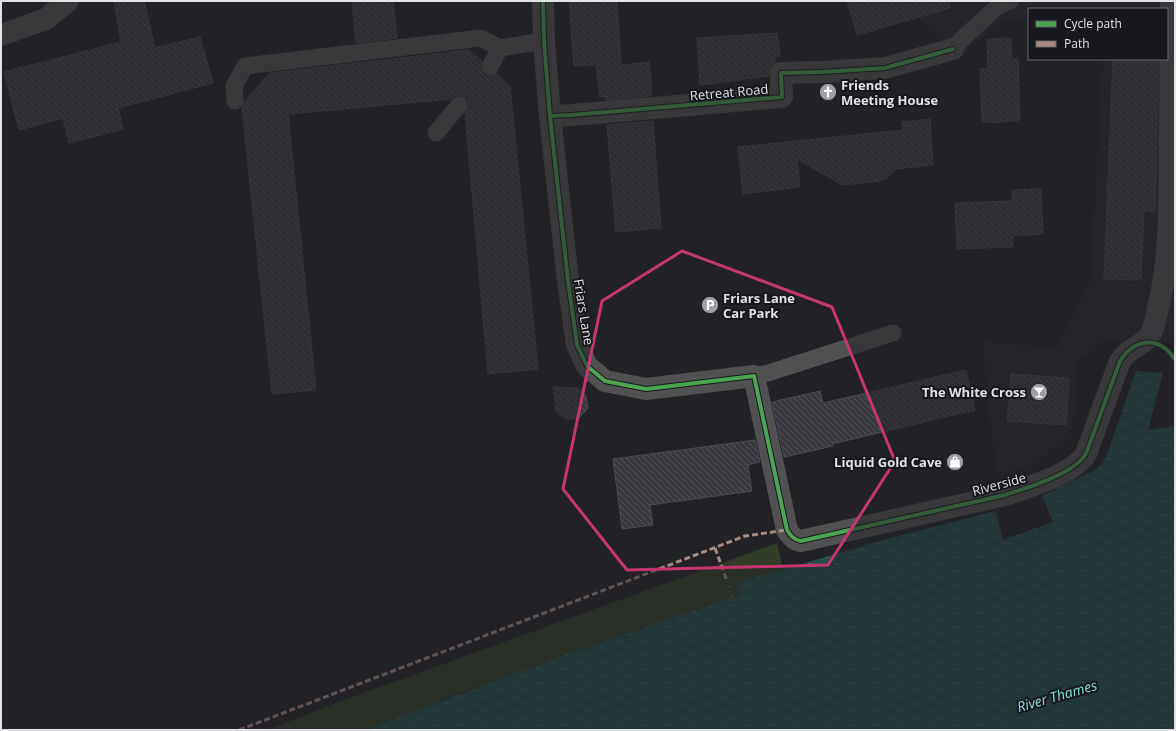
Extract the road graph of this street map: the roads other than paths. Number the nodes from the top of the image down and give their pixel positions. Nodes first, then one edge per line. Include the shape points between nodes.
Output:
1 (68, 1) edge
2 (543, 1) edge
3 (1010, 1) edge
4 (1171, 1) edge
5 (1, 34) edge
6 (544, 41) junction
7 (500, 48) junction
8 (954, 49) joint
9 (490, 67) dead end
10 (235, 101) dead end
11 (459, 105) dead end
12 (550, 116) junction
13 (436, 133) dead end
14 (893, 333) dead end
15 (754, 376) junction

1 - 5 street via 46,19
2 - 6 street, Friars Lane
3 - 8 lane via 998,6
4 - 15 street, Riverside via 1168,251 1164,284 1154,328 1145,342 1124,354 1120,360 1082,459 1067,470 1031,487 1005,495 801,541 796,540 787,530
6 - 7 lane
6 - 12 street, Friars Lane
7 - 9 lane
7 - 10 lane via 481,38 245,66 234,86
8 - 12 street, Retreat Road via 884,68 781,73 782,97
11 - 13 lane
12 - 15 street, Friars Lane via 577,345 588,366 605,382 646,389
14 - 15 lane

